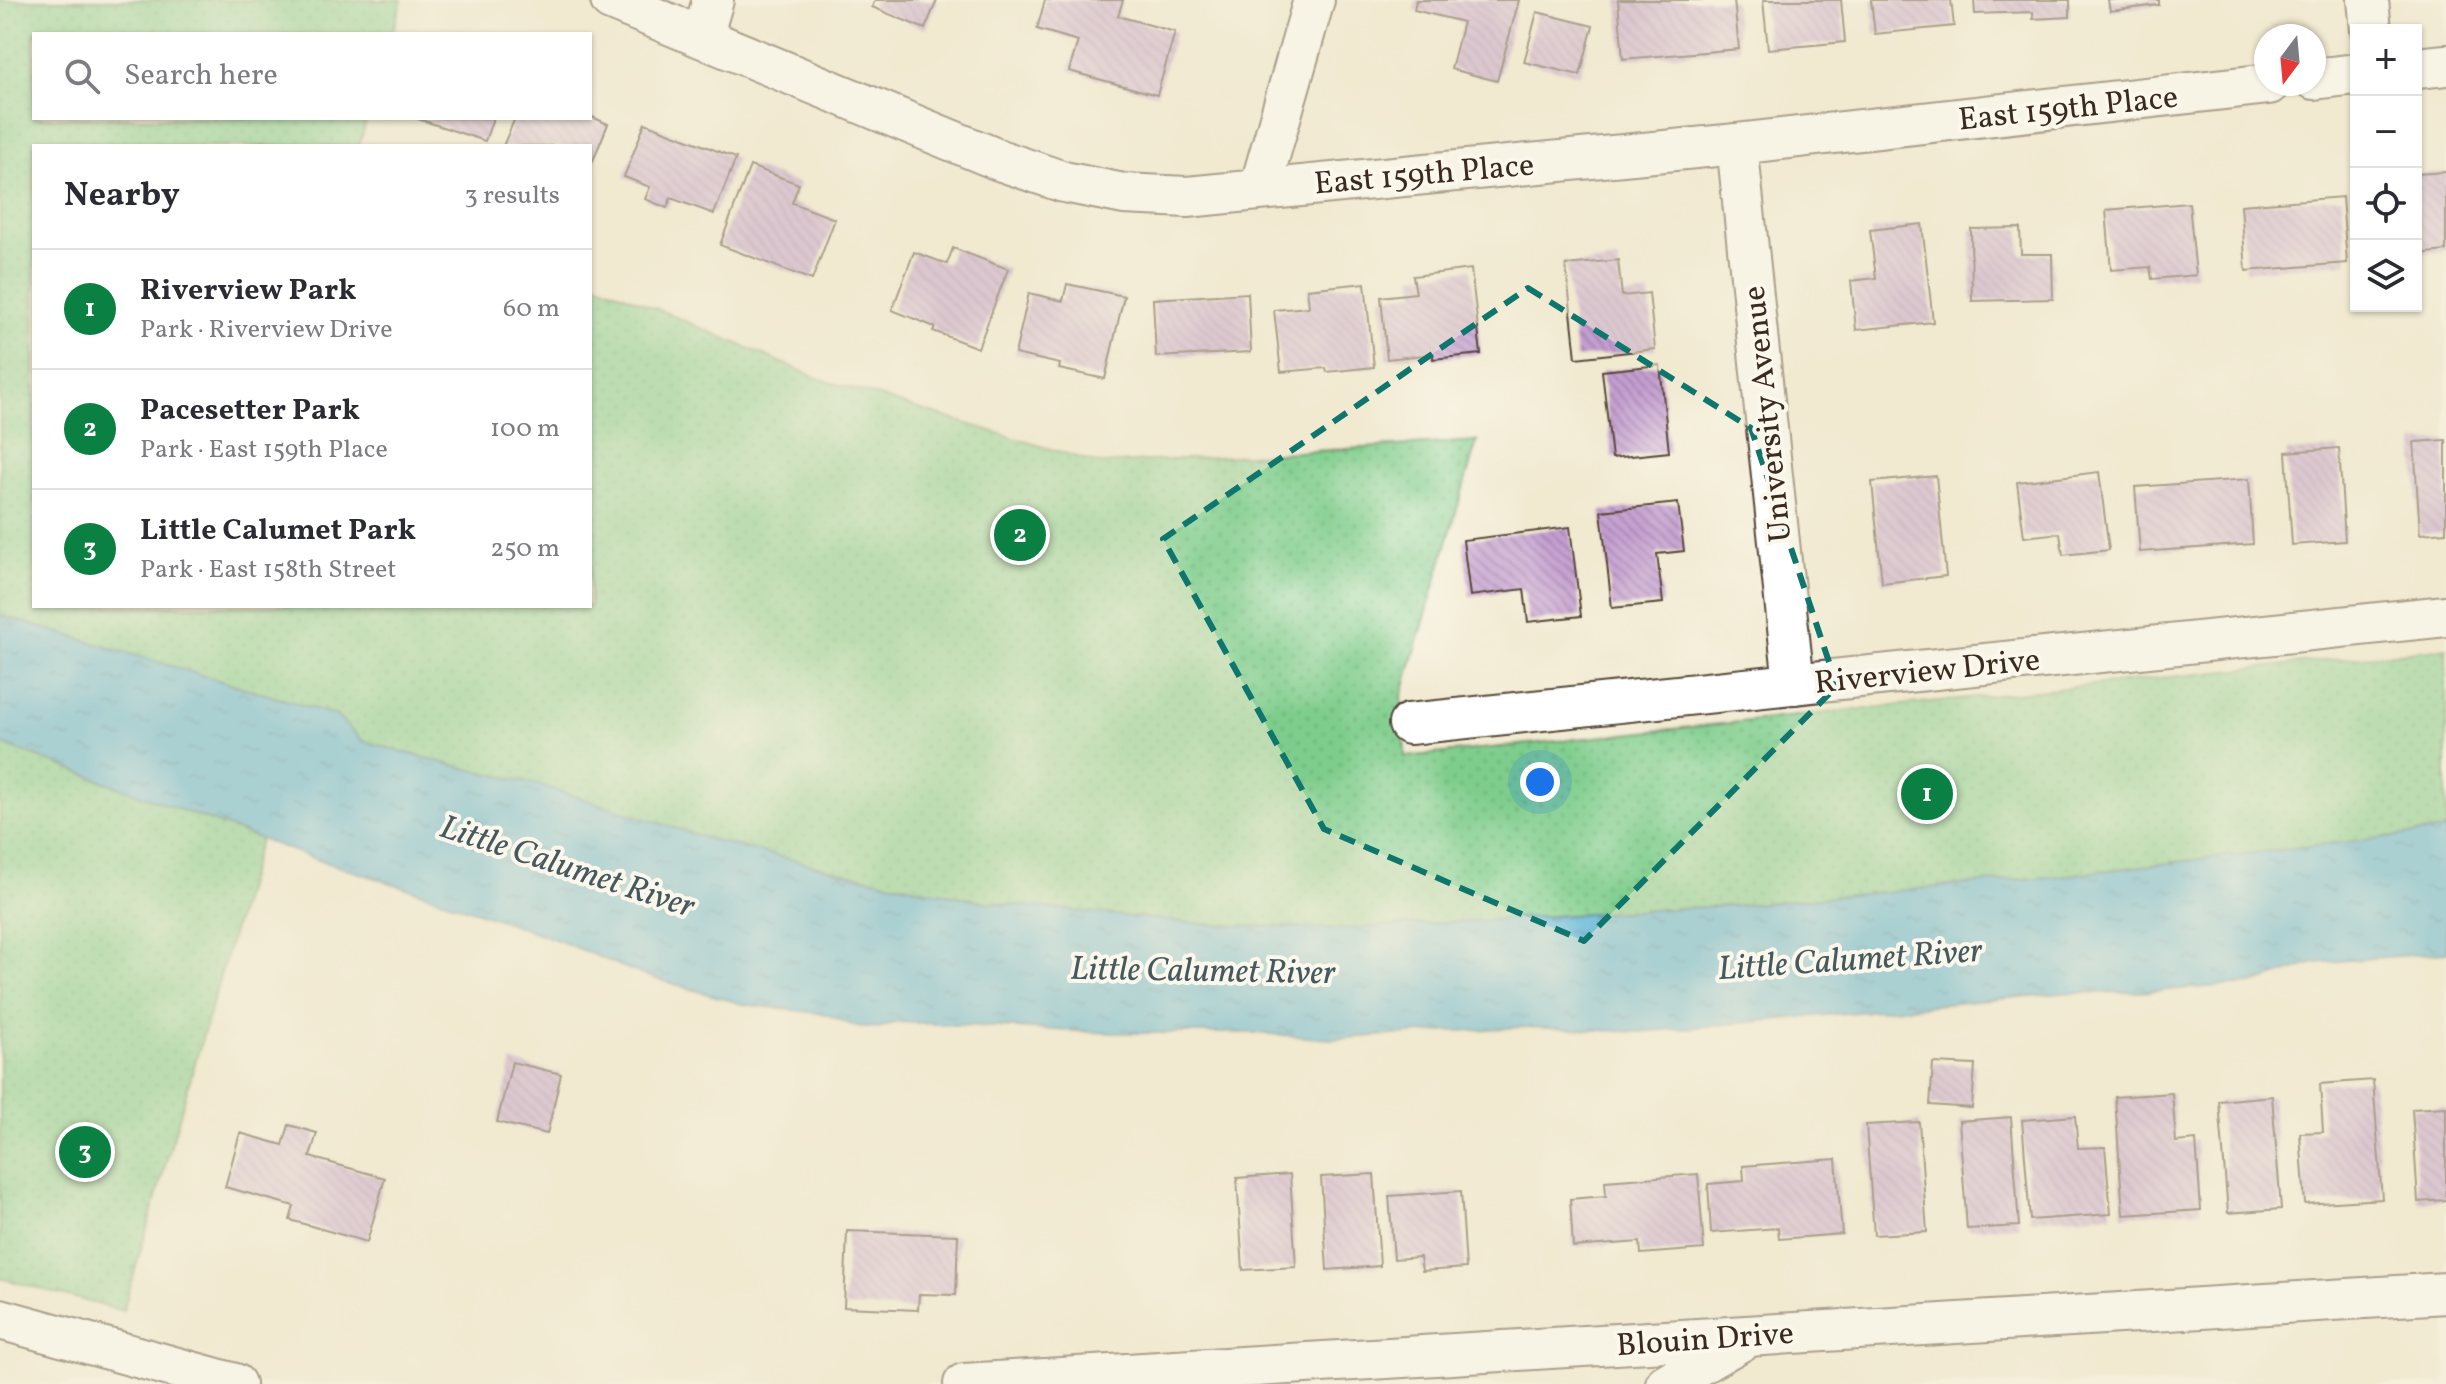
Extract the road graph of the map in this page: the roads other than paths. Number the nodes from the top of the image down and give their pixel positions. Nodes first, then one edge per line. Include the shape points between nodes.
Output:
1 (611, 0) edge
2 (1314, 0) edge
3 (2368, 0) edge
4 (708, 19) edge
5 (2370, 24) edge
6 (2446, 65) edge
7 (2422, 67) edge
8 (2350, 75) edge
9 (2326, 78) edge
10 (2254, 86) edge
11 (1737, 144) junction
12 (1260, 188) junction
13 (2446, 616) edge
14 (1794, 684) junction
15 (1409, 724) dead end
16 (2446, 1293) edge
17 (0, 1319) edge
18 (1753, 1334) junction
19 (1488, 1368) edge
20 (235, 1384) edge
21 (964, 1384) edge
22 (1666, 1384) edge

1 - 4 street, East 159th Place
2 - 12 street
3 - 5 street
4 - 12 street, East 159th Place via 999,160 1064,182 1124,194 1187,197
6 - 7 street
8 - 9 street
10 - 11 street, East 159th Place
11 - 12 street, East 159th Place
11 - 14 street, University Avenue
13 - 14 street, Riverview Drive
14 - 15 street, Riverview Drive
16 - 18 street, Blouin Drive
17 - 20 street
18 - 19 street, Blouin Drive
18 - 22 street
19 - 21 street, Blouin Drive

